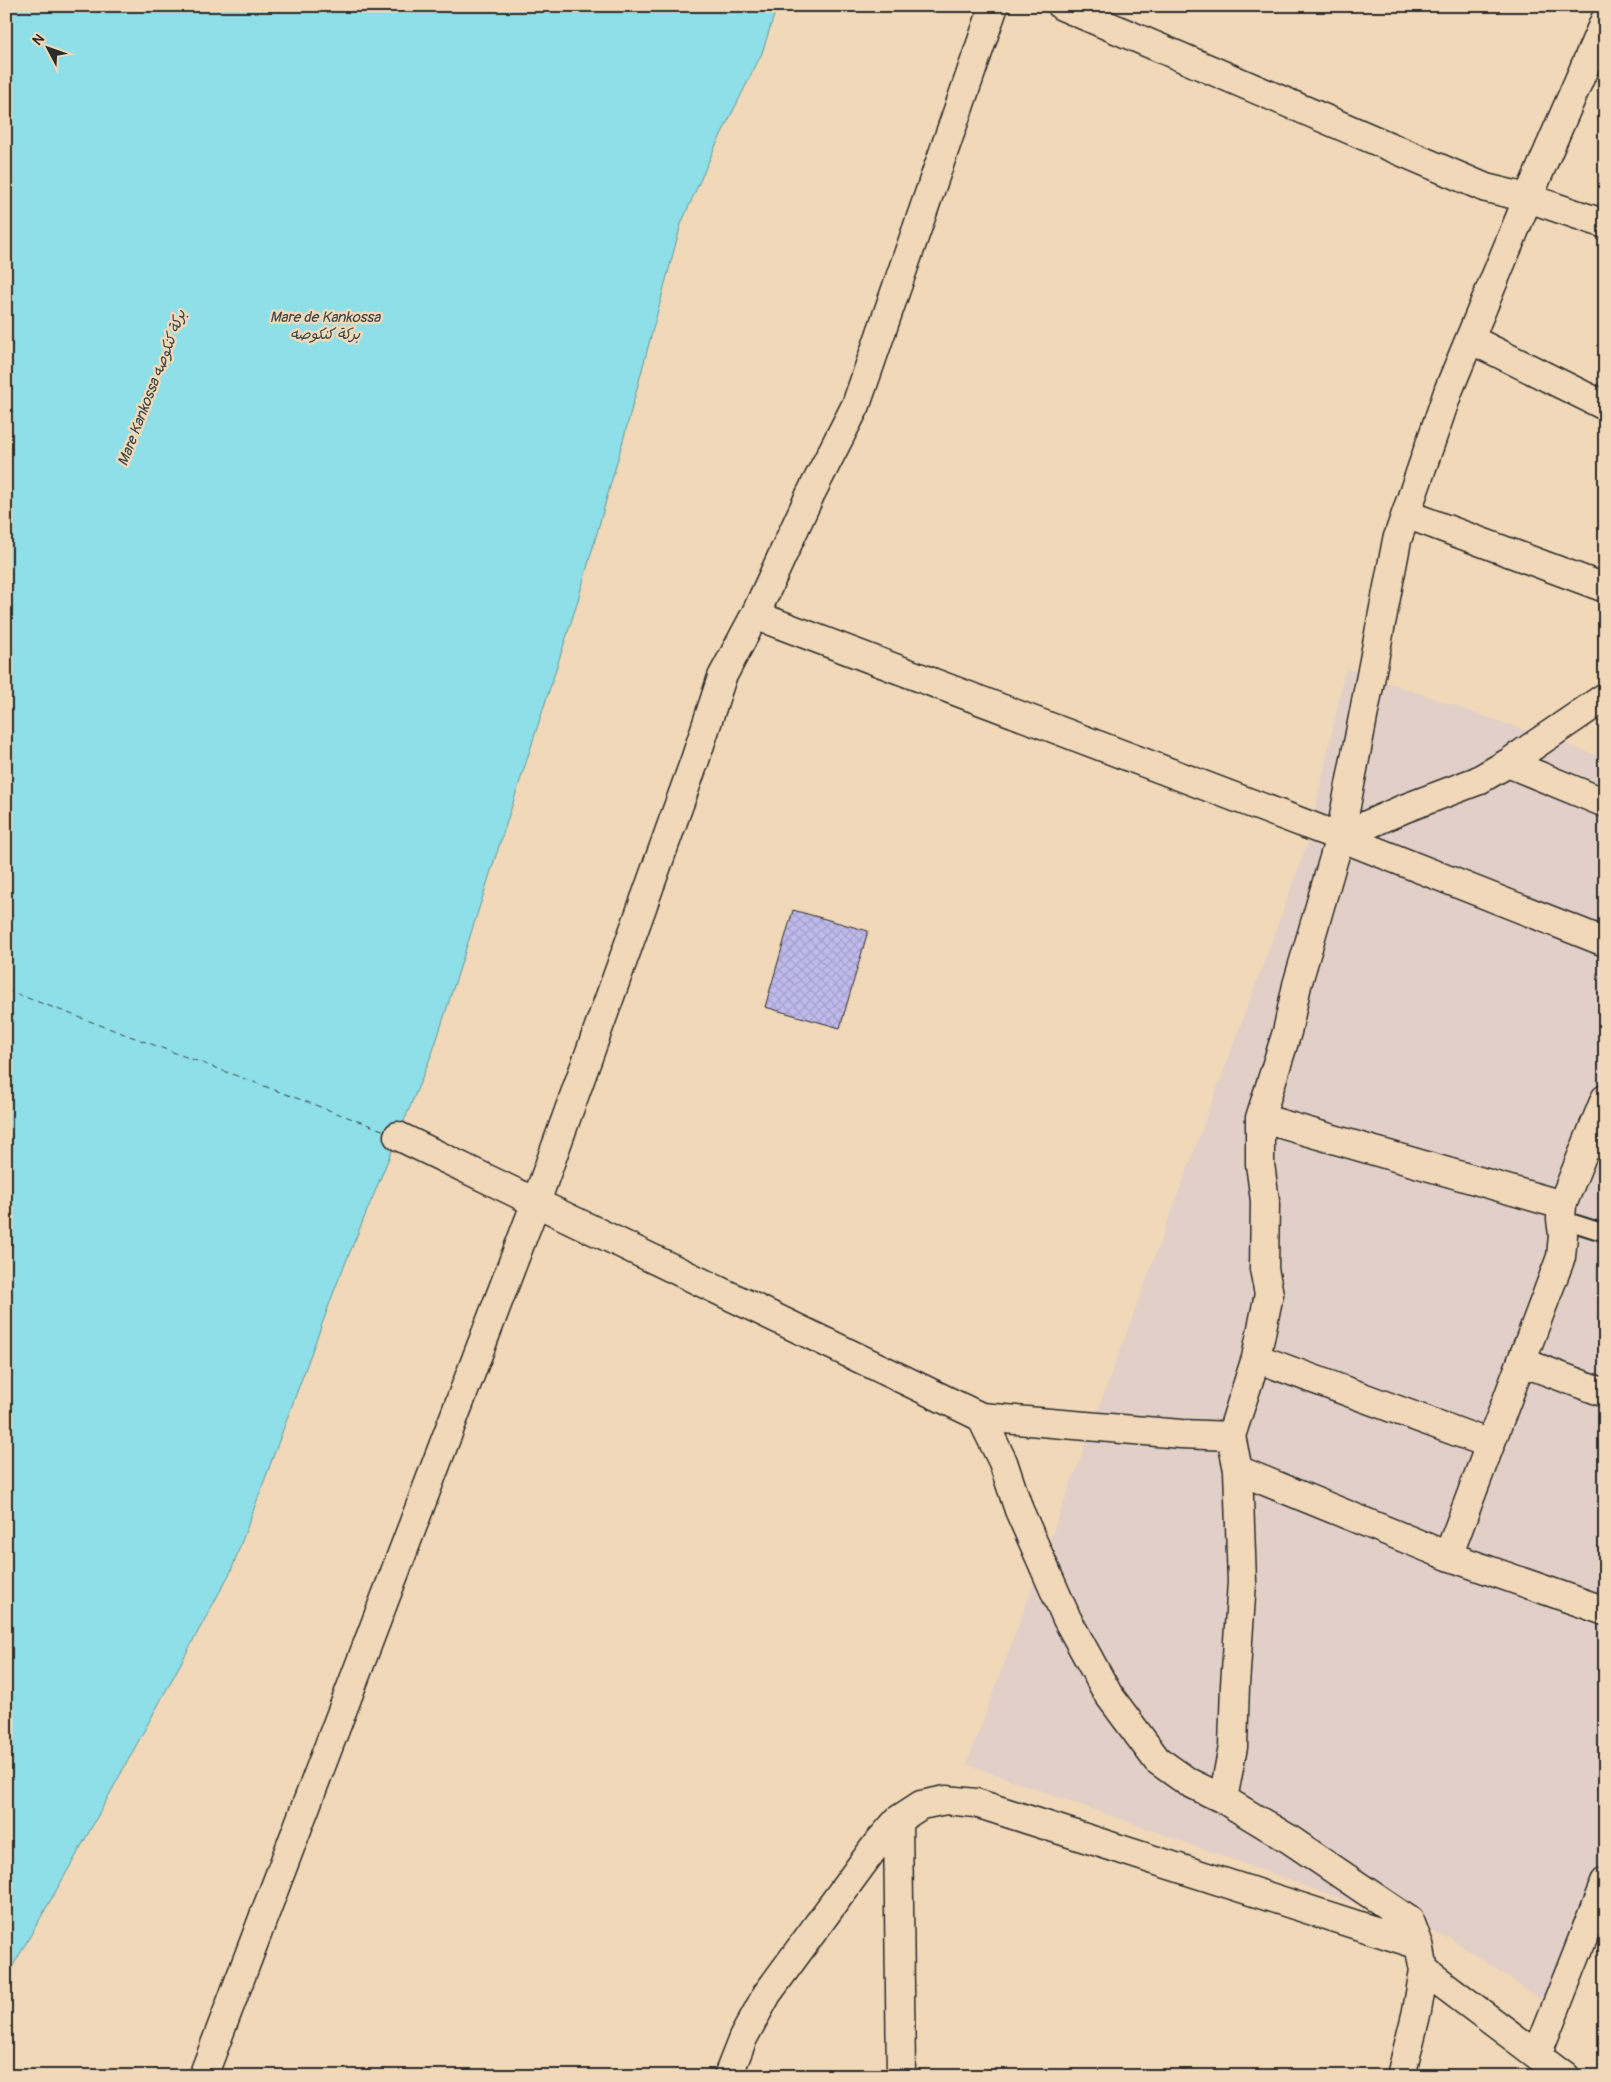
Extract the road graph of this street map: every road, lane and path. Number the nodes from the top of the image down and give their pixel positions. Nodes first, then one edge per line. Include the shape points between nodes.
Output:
1 (994, 6) edge
2 (1062, 6) edge
3 (1605, 20) edge
4 (1528, 198) junction
5 (1605, 224) edge
6 (1470, 339) junction
7 (1605, 406) edge
8 (1406, 514) junction
9 (1605, 588) edge
10 (755, 615) junction
11 (1605, 697) edge
12 (1508, 763) junction
13 (1605, 803) edge
14 (1340, 837) junction
15 (1605, 942) edge
16 (1605, 1099) edge
17 (1260, 1118) junction
18 (398, 1136) dead end
19 (1595, 1149) edge
20 (536, 1202) junction
21 (1561, 1212) junction
22 (1605, 1233) edge
23 (1256, 1358) junction
24 (1522, 1362) junction
25 (1605, 1393) edge
26 (981, 1417) junction
27 (1231, 1436) junction
28 (1490, 1444) junction
29 (1238, 1470) junction
30 (1448, 1556) junction
31 (1605, 1612) edge
32 (1223, 1799) junction
33 (898, 1820) junction
34 (1605, 1882) edge
35 (1422, 1957) junction
36 (1537, 2055) junction
37 (203, 2076) edge
38 (728, 2076) edge
39 (901, 2076) edge
40 (1401, 2076) edge
41 (1565, 2076) edge

1 - 10 street via 856,405
2 - 4 street via 1486,188
3 - 4 street
4 - 5 street
4 - 6 street
6 - 7 street
6 - 8 street via 1449,389
8 - 9 street
8 - 14 street via 1397,540
10 - 14 street
10 - 20 street via 722,676 692,769
11 - 12 street
12 - 13 street
12 - 14 street via 1477,781
14 - 15 street
14 - 17 street
16 - 19 street
17 - 21 street
17 - 23 street via 1260,1164 1265,1201 1264,1269 1268,1294
18 - 20 street
19 - 21 street
20 - 26 street
20 - 37 street
21 - 22 lane
21 - 24 street via 1561,1257
23 - 27 street
23 - 28 street
24 - 25 street
24 - 28 street
26 - 27 street
26 - 32 street via 1003,1462 1019,1510 1067,1619 1108,1694 1157,1760 1188,1782
27 - 29 street
28 - 30 street
29 - 30 street
29 - 32 street via 1242,1582 1233,1747
30 - 31 street
32 - 35 street via 1289,1838 1410,1921
33 - 35 street via 921,1805 946,1800 976,1803
33 - 38 street via 767,1994 743,2038
33 - 39 street
34 - 36 street
35 - 36 street
35 - 40 street via 1417,2011
36 - 41 street

